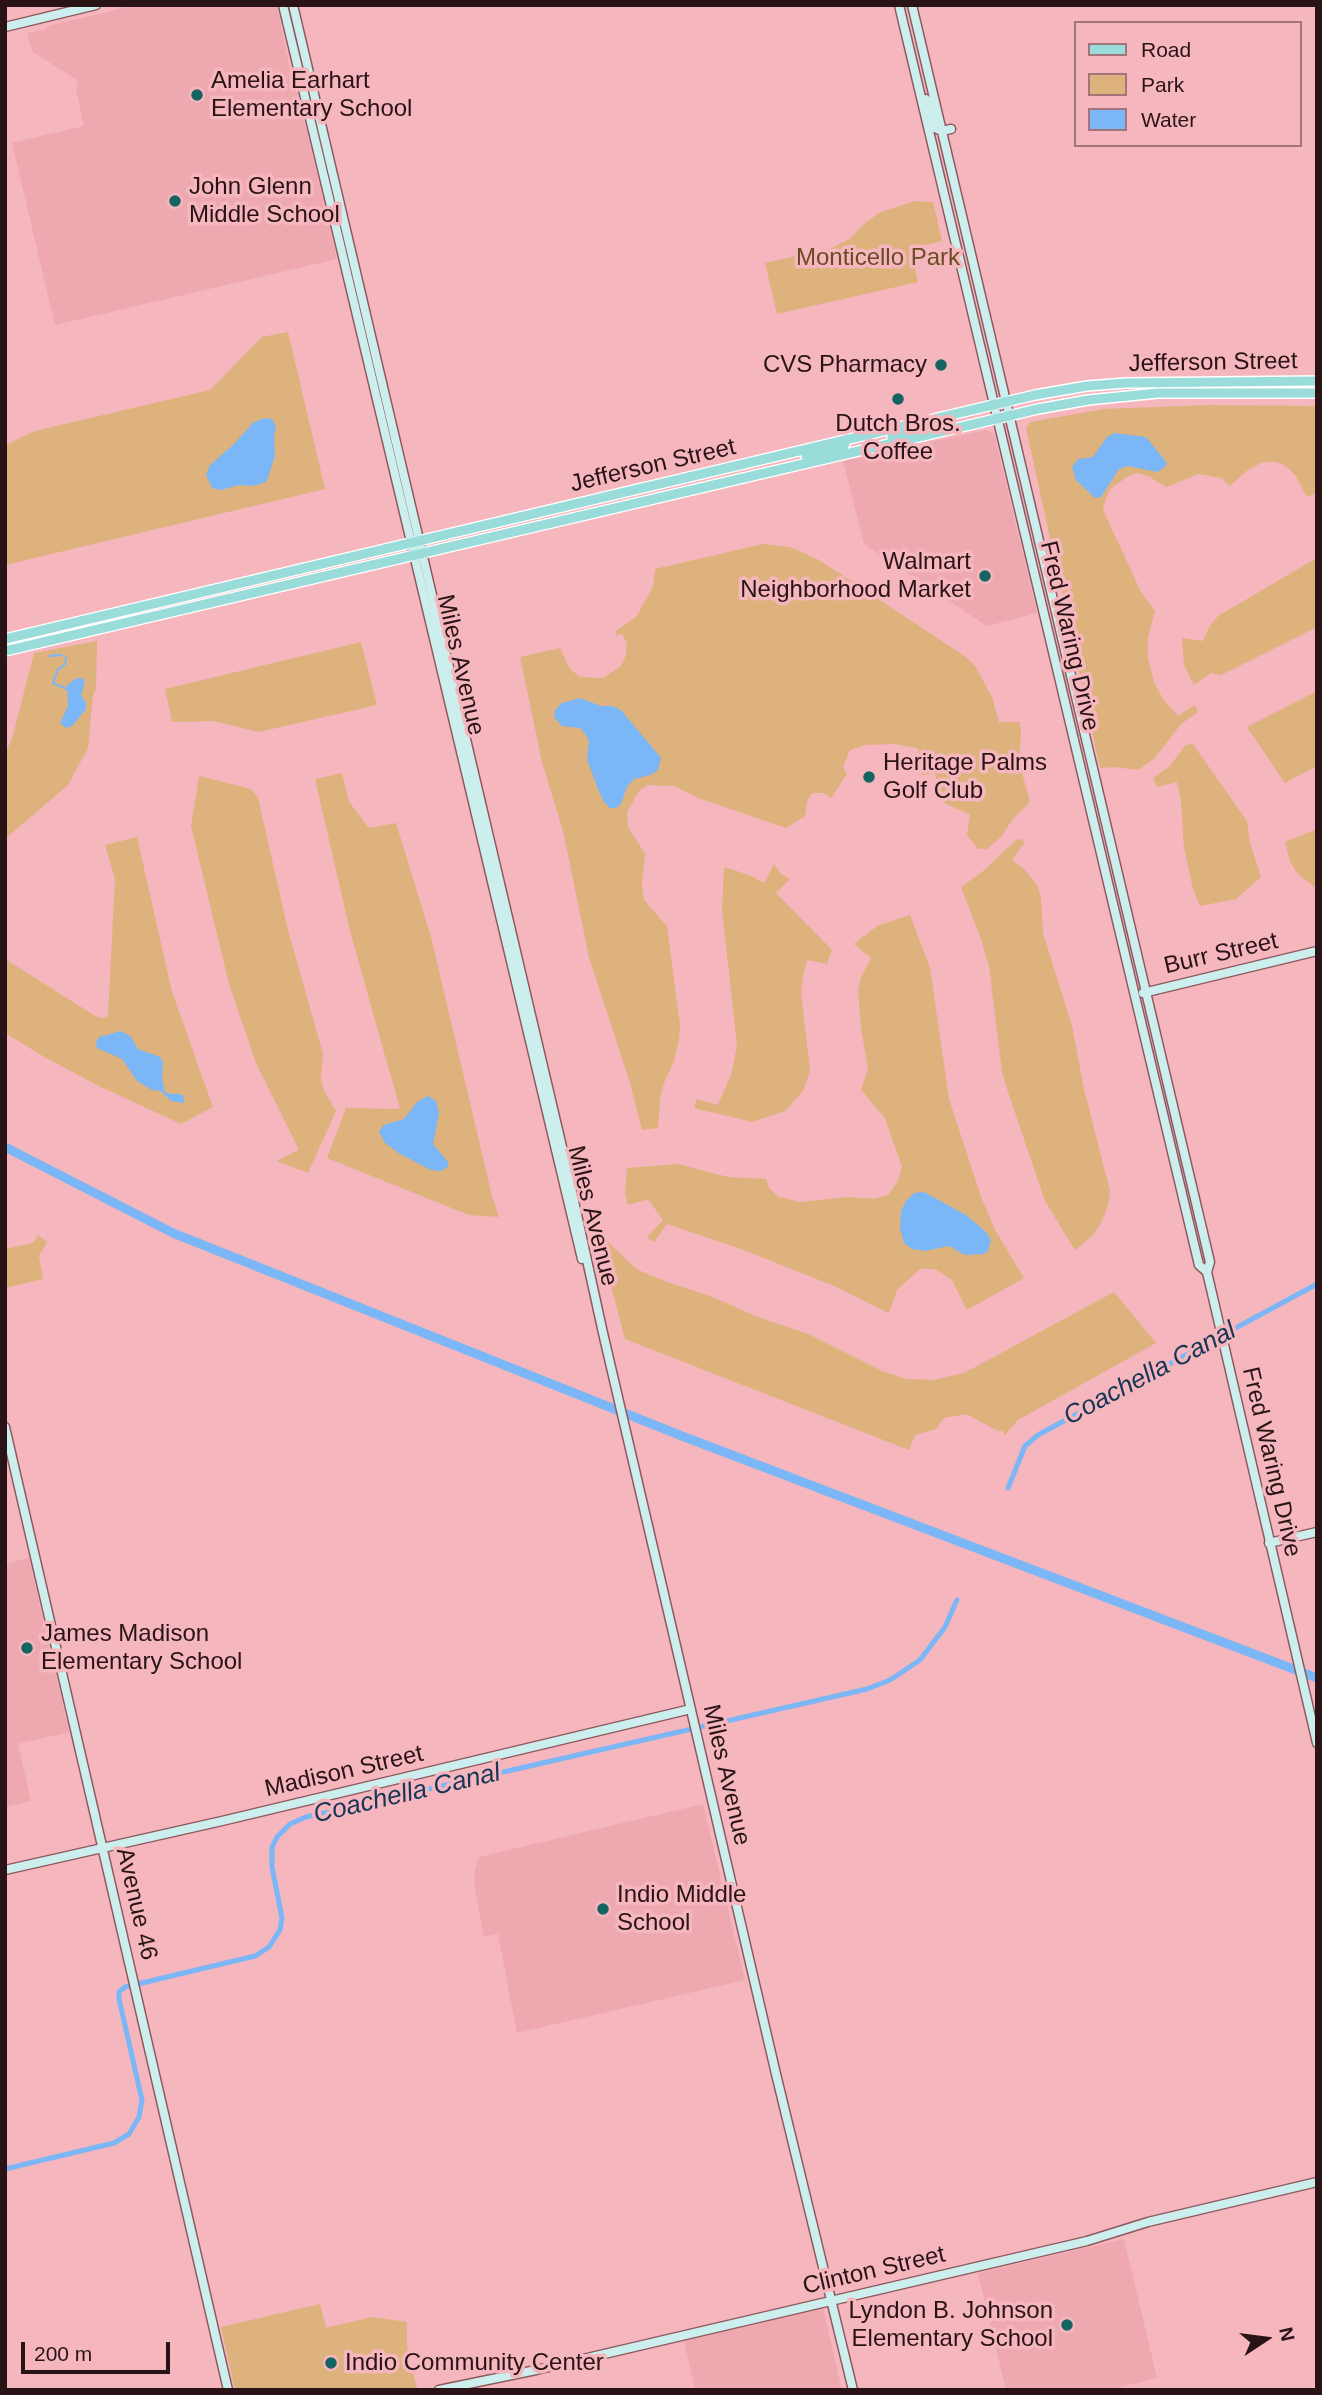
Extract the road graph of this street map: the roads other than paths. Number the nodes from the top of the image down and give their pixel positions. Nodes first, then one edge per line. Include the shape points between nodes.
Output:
1 (96, 5) edge
2 (283, 5) edge
3 (293, 5) edge
4 (899, 5) edge
5 (912, 5) edge
6 (5, 27) edge
7 (917, 81) junction
8 (946, 130) junction
9 (942, 187) junction
10 (966, 232) junction
11 (964, 280) junction
12 (987, 317) junction
13 (1317, 381) edge
14 (1317, 393) edge
15 (1007, 401) junction
16 (994, 404) junction
17 (1010, 415) junction
18 (997, 418) junction
19 (929, 420) junction
20 (846, 440) junction
21 (892, 442) junction
22 (726, 469) junction
23 (768, 471) junction
24 (654, 498) junction
25 (415, 541) junction
26 (419, 554) junction
27 (43, 630) junction
28 (5, 639) edge
29 (5, 645) edge
30 (5, 651) edge
31 (1317, 951) edge
32 (1146, 992) junction
33 (1135, 995) junction
34 (1207, 1272) junction
35 (5, 1427) edge
36 (1317, 1532) edge
37 (1269, 1543) junction
38 (691, 1709) junction
39 (1316, 1739) edge
40 (103, 1846) junction
41 (5, 1870) edge
42 (1317, 2182) edge
43 (832, 2301) junction
44 (228, 2390) edge
45 (439, 2390) edge
46 (853, 2390) edge

1 - 6 street
2 - 25 street, Miles Avenue
3 - 25 street, Miles Avenue
4 - 7 street, Fred Waring Drive
5 - 8 street, Fred Waring Drive
7 - 8 street via 935,128
7 - 9 street, Fred Waring Drive
8 - 10 street, Fred Waring Drive
9 - 10 street via 950,190
9 - 11 street, Fred Waring Drive
10 - 12 street, Fred Waring Drive
11 - 12 street via 973,283
11 - 16 street, Fred Waring Drive
12 - 15 street, Fred Waring Drive
13 - 15 main road, Jefferson Street via 1126,383
14 - 17 main road, Jefferson Street via 1125,396
15 - 16 main road, Jefferson Street
15 - 17 street, Fred Waring Drive
16 - 18 street, Fred Waring Drive
16 - 19 main road, Jefferson Street
17 - 18 main road, Jefferson Street
17 - 32 street, Fred Waring Drive
18 - 21 main road, Jefferson Street
18 - 33 street, Fred Waring Drive
19 - 20 main road, Jefferson Street
19 - 21 main road via 915,430 892,436
20 - 22 main road, Jefferson Street
20 - 23 main road via 845,446
21 - 23 main road, Jefferson Street
22 - 24 main road via 723,475
22 - 25 main road, Jefferson Street
23 - 24 main road, Jefferson Street
24 - 26 main road, Jefferson Street
25 - 26 street, Miles Avenue
25 - 27 main road, Jefferson Street
26 - 30 main road, Jefferson Street
26 - 38 street, Miles Avenue via 578,1247 603,1333
27 - 28 main road, Jefferson Street
27 - 29 main road
31 - 32 street, Burr Street
32 - 33 street, Burr Street
32 - 34 street, Fred Waring Drive via 1210,1262
33 - 34 street, Fred Waring Drive via 1199,1265
34 - 37 street, Fred Waring Drive
35 - 40 street, Avenue 46
36 - 37 street
37 - 39 street, Fred Waring Drive
38 - 40 street, Madison Street
38 - 43 street, Miles Avenue
40 - 41 street, Madison Street
40 - 44 street, Avenue 46
42 - 43 street, Clinton Street
43 - 45 street, Clinton Street
43 - 46 street, Miles Avenue

